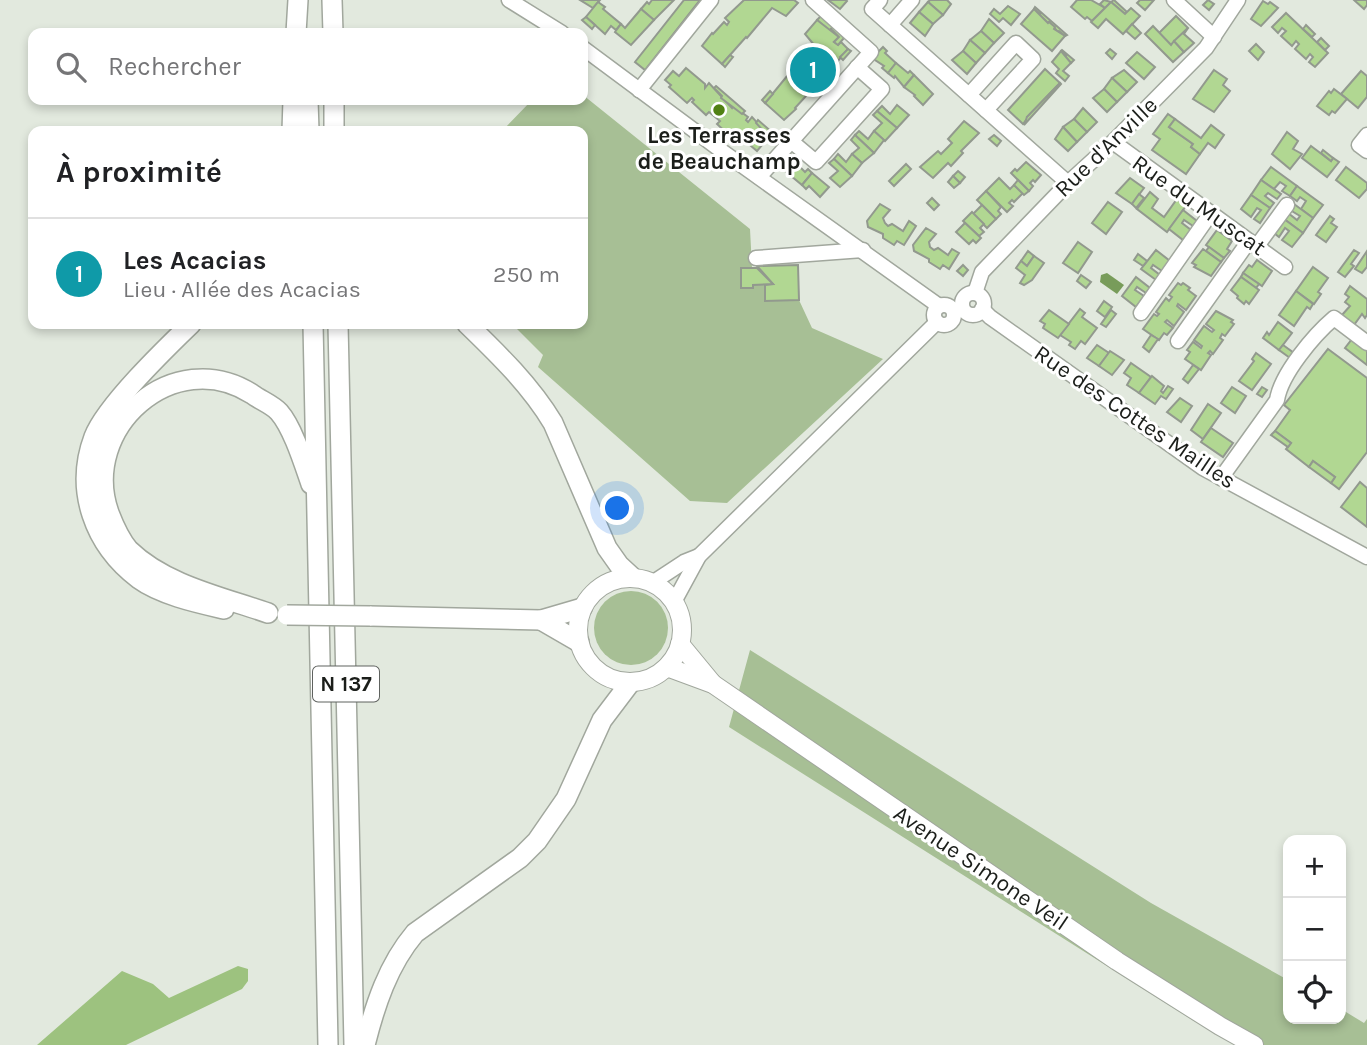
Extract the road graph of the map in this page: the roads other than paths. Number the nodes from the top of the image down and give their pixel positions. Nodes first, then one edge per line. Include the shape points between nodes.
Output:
1 (298, 0) edge
2 (305, 0) edge
3 (332, 0) edge
4 (509, 0) edge
5 (711, 0) edge
6 (813, 0) edge
7 (880, 0) edge
8 (912, 0) edge
9 (1174, 0) edge
10 (1238, 0) edge
11 (890, 25) junction
12 (296, 28) edge
13 (306, 28) edge
14 (333, 28) edge
15 (554, 28) edge
16 (1214, 37) junction
17 (588, 52) edge
18 (857, 67) junction
19 (639, 90) junction
20 (968, 95) junction
21 (293, 105) edge
22 (308, 105) edge
23 (334, 105) edge
24 (986, 110) junction
25 (292, 126) edge
26 (309, 126) edge
27 (334, 126) edge
28 (1367, 135) edge
29 (791, 141) junction
30 (1113, 142) junction
31 (1367, 151) edge
32 (759, 177) junction
33 (1068, 183) junction
34 (1287, 205) dead end
35 (1211, 213) junction
36 (1253, 244) junction
37 (863, 250) junction
38 (756, 258) dead end
39 (1286, 267) dead end
40 (972, 304) junction
41 (947, 310) junction
42 (1141, 313) dead end
43 (186, 329) edge
44 (313, 329) edge
45 (338, 329) edge
46 (472, 329) edge
47 (1178, 341) dead end
48 (1367, 343) edge
49 (1222, 478) junction
50 (317, 500) junction
51 (699, 556) junction
52 (1367, 556) edge
53 (632, 577) junction
54 (652, 583) junction
55 (674, 602) junction
56 (582, 608) junction
57 (278, 614) junction
58 (541, 620) junction
59 (579, 642) junction
60 (680, 644) junction
61 (667, 667) junction
62 (630, 683) junction
63 (713, 684) junction
64 (328, 1045) edge
65 (354, 1045) edge
66 (365, 1045) edge
67 (1254, 1045) edge

1 - 12 highway
2 - 13 highway
3 - 14 highway
4 - 15 street
5 - 19 street
6 - 18 street via 871,52
7 - 11 street via 872,9
8 - 11 street
9 - 16 street
10 - 16 street, Rue d'Anville
11 - 20 street
16 - 30 street, Rue d'Anville
17 - 19 street
18 - 29 street
18 - 29 street via 882,89 816,162
19 - 32 street
20 - 24 street
20 - 24 street via 1016,43 1033,59
21 - 25 highway
22 - 26 highway
23 - 27 highway
24 - 33 street
28 - 31 street via 1359,145
29 - 32 street
30 - 33 street, Rue d'Anville
30 - 35 street, Rue du Muscat
32 - 37 street
33 - 40 street, Rue d'Anville via 982,272
34 - 36 street
35 - 36 street, Rue du Muscat
35 - 42 street
36 - 39 street, Rue du Muscat
36 - 47 street
37 - 38 street
37 - 41 street
40 - 41 street
40 - 49 street, Rue des Cottes Mailles via 1172,448
41 - 51 street via 934,313 937,322
43 - 57 highway via 110,411 94,436 85,473 88,505 100,536 140,580 186,600 234,612
44 - 50 highway, N 137
45 - 65 highway, N 137
46 - 53 highway via 542,405 607,548
48 - 49 street via 1335,318 1318,331
49 - 52 street, Rue des Cottes Mailles
50 - 57 highway via 279,411 243,388 216,380 186,380 155,391 125,416 111,439 102,469 104,499 128,549 149,566 187,585
50 - 64 highway, N 137
51 - 54 street
51 - 55 street
53 - 54 main road
53 - 56 main road via 601,586
54 - 55 main road
55 - 60 main road via 680,615
56 - 58 highway
56 - 59 main road
57 - 58 highway, bridge
58 - 59 highway
59 - 62 main road via 595,669
60 - 61 main road
60 - 63 main road, Avenue Simone Veil
61 - 62 main road via 652,678
61 - 63 main road, Avenue Simone Veil
62 - 66 highway via 602,720 566,799 537,841 423,927 403,948 375,1008
63 - 67 main road, Avenue Simone Veil via 1116,961

